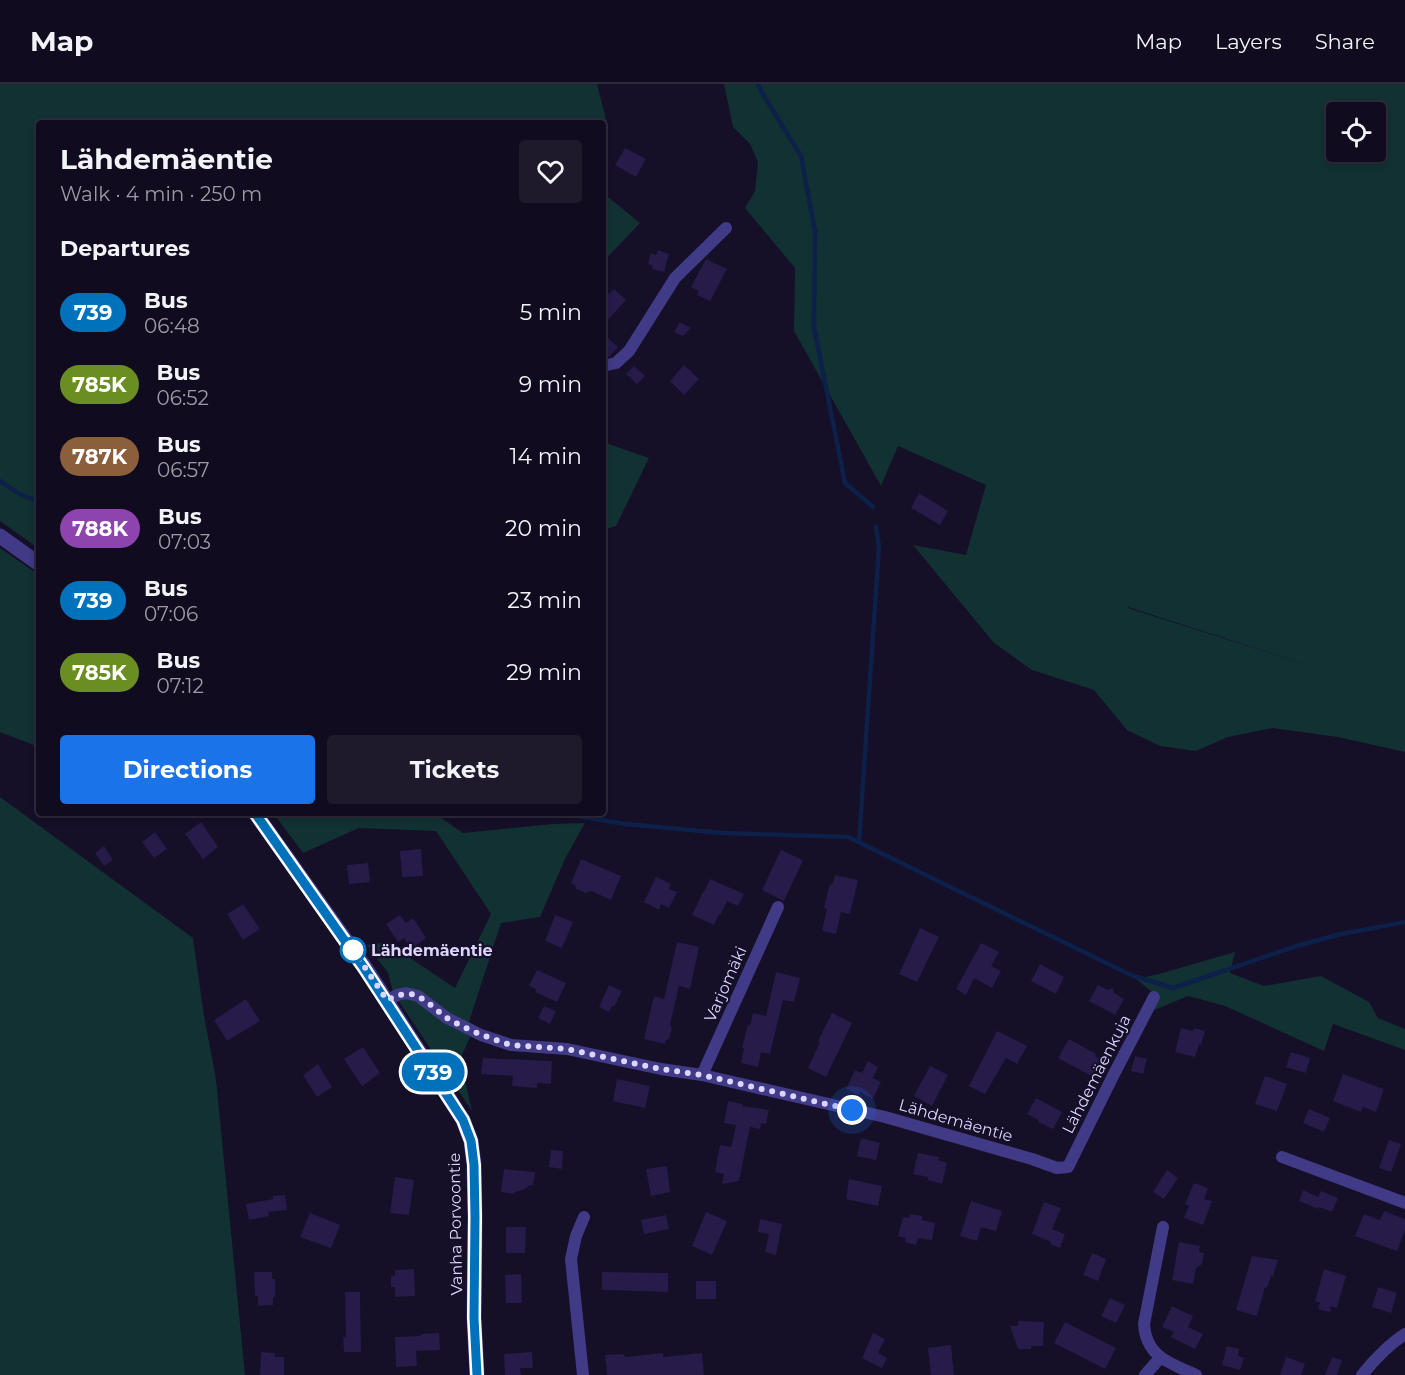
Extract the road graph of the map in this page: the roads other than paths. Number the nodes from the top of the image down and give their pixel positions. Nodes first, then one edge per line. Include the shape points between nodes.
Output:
1 (726, 228) dead end
2 (606, 365) edge
3 (0, 536) edge
4 (36, 559) edge
5 (257, 816) edge
6 (778, 907) dead end
7 (1154, 997) dead end
8 (387, 1000) junction
9 (702, 1075) junction
10 (1282, 1157) dead end
11 (1068, 1167) joint
12 (1405, 1203) edge
13 (584, 1217) dead end
14 (1163, 1227) dead end
15 (1405, 1334) edge
16 (1160, 1358) junction
17 (477, 1375) edge
18 (583, 1375) edge
19 (1145, 1375) edge
20 (1196, 1375) edge
21 (1362, 1375) edge

1 - 2 street via 675,278 629,351 616,363
3 - 4 street
5 - 8 street, Vanha Porvoontie
6 - 9 street, Varjomäki
7 - 11 street, Lähdemäenkuja
8 - 9 street, Lähdemäentie via 406,993 418,996 456,1022 511,1045 567,1049
8 - 17 street, Vanha Porvoontie via 463,1120 471,1141
9 - 11 street, Lähdemäentie via 885,1117 1057,1168
10 - 12 street
13 - 18 street via 571,1259
14 - 16 street via 1144,1324 1147,1342
15 - 21 street
16 - 19 street
16 - 20 street

